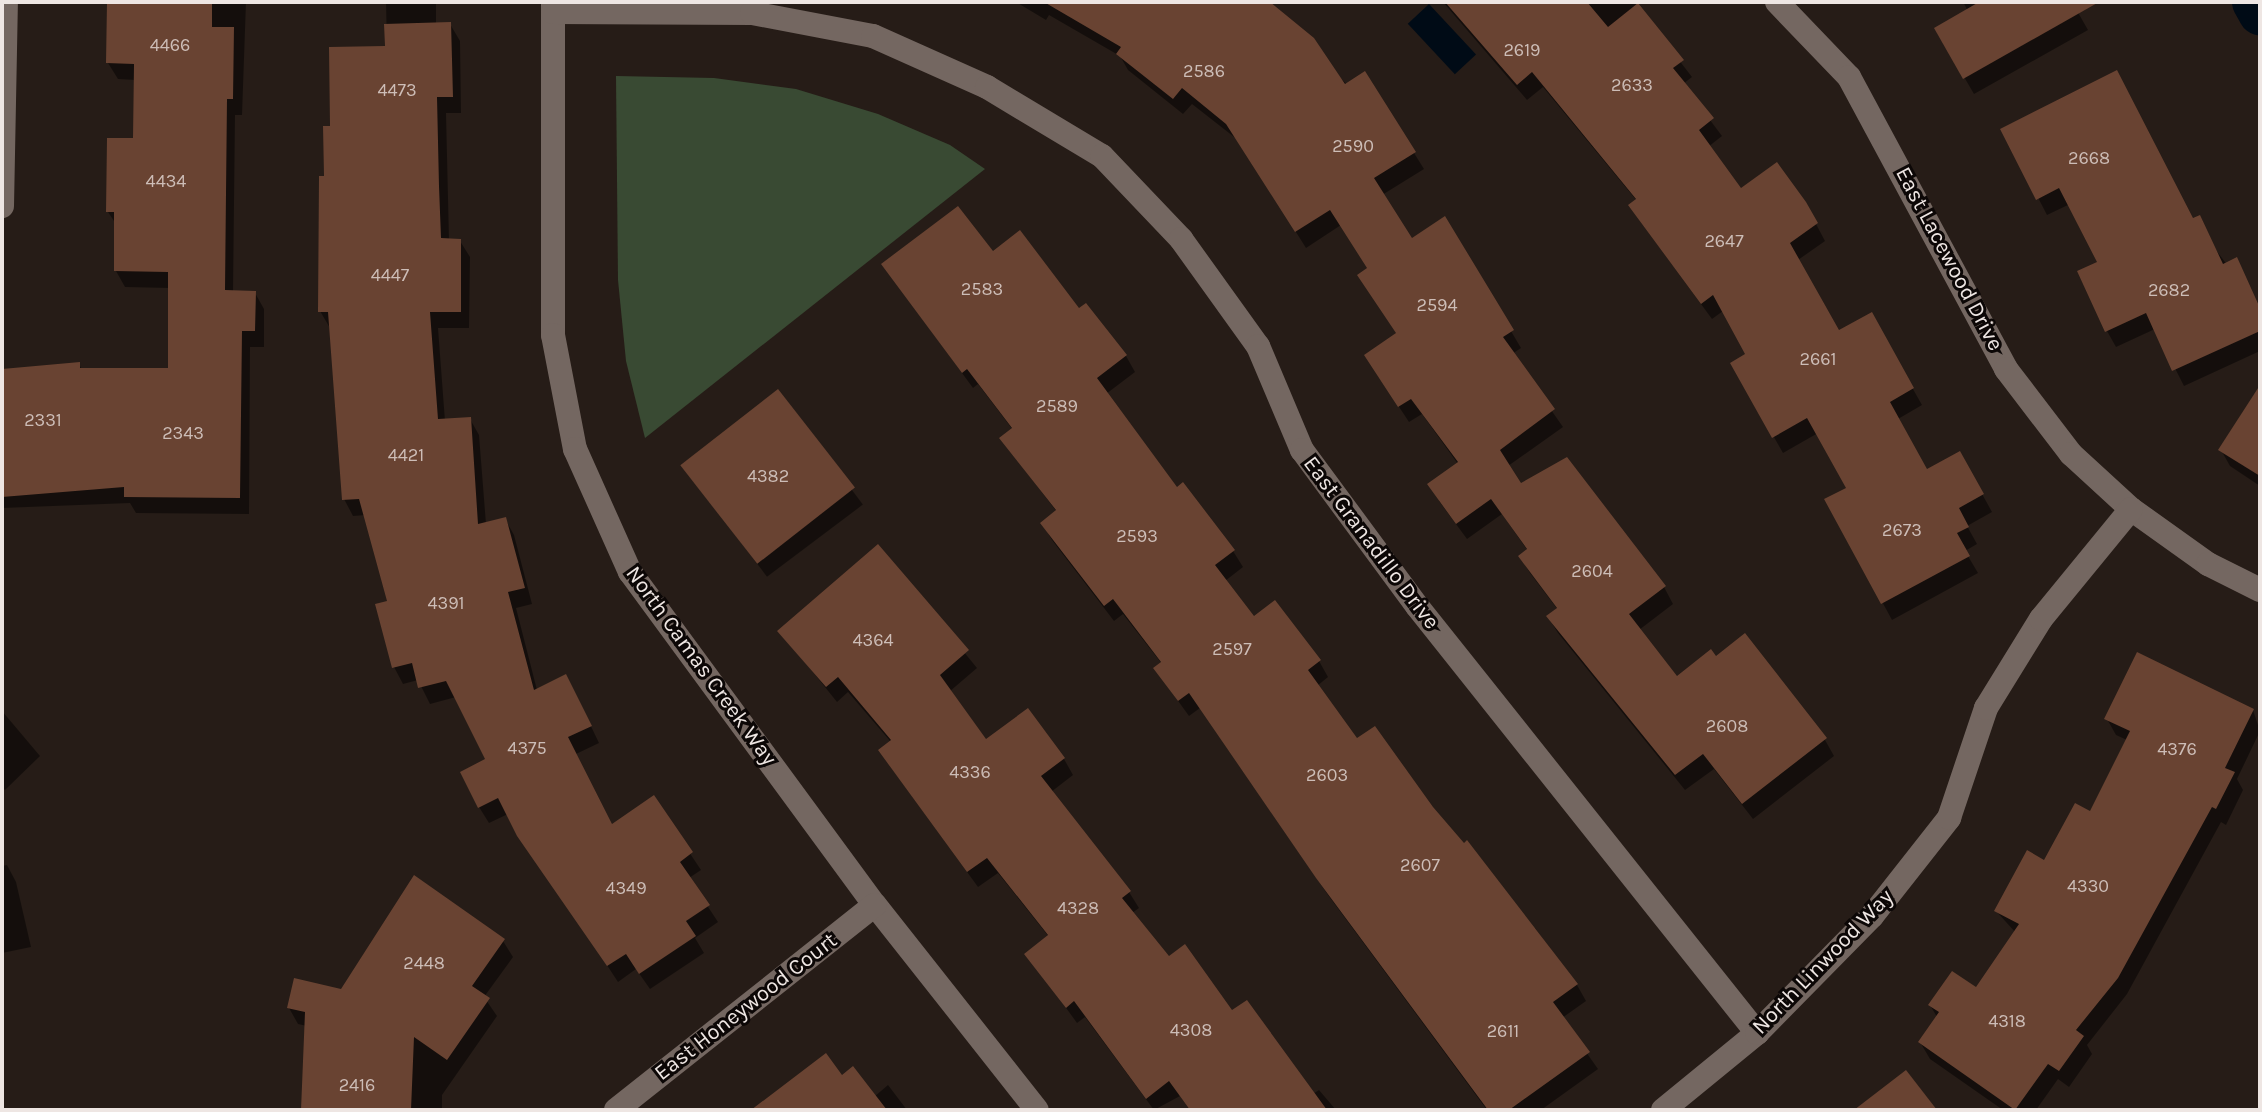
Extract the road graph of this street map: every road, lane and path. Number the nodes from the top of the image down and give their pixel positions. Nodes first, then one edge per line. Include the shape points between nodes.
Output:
1 (6, 2) edge
2 (1777, 2) edge
3 (553, 7) edge
4 (2, 206) edge
5 (2131, 509) junction
6 (2260, 590) edge
7 (875, 905) junction
8 (1757, 1033) junction
9 (616, 1110) edge
10 (1037, 1110) edge
11 (1663, 1110) edge

1 - 4 street
2 - 5 street, East Lacewood Drive via 1849,77 2006,369 2071,454
3 - 7 street, North Camas Creek Way via 553,335 575,449 630,572
3 - 8 street, East Granadillo Drive via 752,13 873,36 987,87 1102,156 1181,239 1258,346 1302,450 1408,594
5 - 6 street, East Lacewood Drive via 2208,564
5 - 8 street, North Linwood Way via 2041,619 1986,708 1949,818 1872,916
7 - 9 street, East Honeywood Court
7 - 10 street, North Camas Creek Way
8 - 11 street, North Linwood Way

